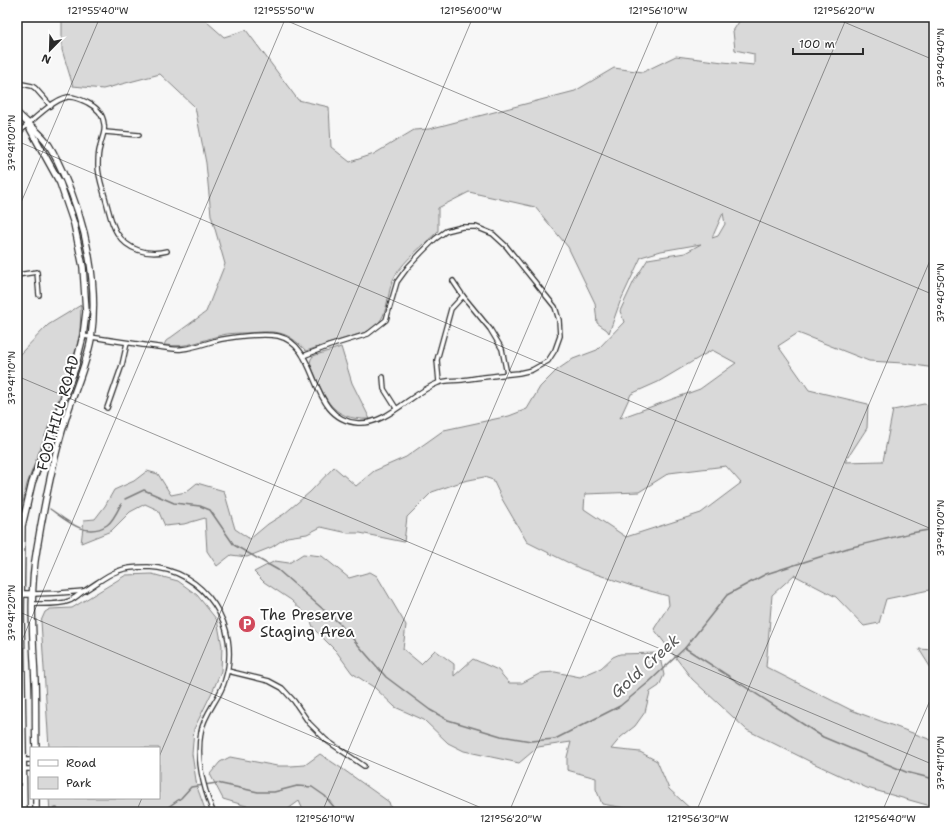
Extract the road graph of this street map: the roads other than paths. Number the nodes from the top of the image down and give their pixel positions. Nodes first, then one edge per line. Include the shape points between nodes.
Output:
1 (17, 83) edge
2 (51, 106) junction
3 (17, 113) edge
4 (28, 125) junction
5 (104, 132) junction
6 (17, 134) edge
7 (139, 135) dead end
8 (167, 251) dead end
9 (17, 275) edge
10 (453, 281) dead end
11 (39, 295) dead end
12 (462, 296) junction
13 (83, 336) junction
14 (91, 337) junction
15 (127, 343) junction
16 (303, 356) junction
17 (507, 374) junction
18 (383, 376) dead end
19 (439, 382) junction
20 (107, 408) dead end
21 (396, 408) junction
22 (86, 590) junction
23 (19, 594) edge
24 (33, 594) junction
25 (19, 604) edge
26 (32, 604) junction
27 (228, 671) junction
28 (36, 747) edge
29 (20, 760) edge
30 (364, 766) dead end
31 (20, 769) edge
32 (36, 799) edge
33 (24, 812) edge
34 (36, 812) edge
35 (213, 812) edge

1 - 2 street via 36,88
2 - 4 street
2 - 5 street via 68,97 90,103 102,117 105,124
3 - 4 main road, FOOTHILL ROAD
4 - 6 street
4 - 13 main road, FOOTHILL ROAD via 60,183 80,246 86,312
4 - 14 main road, FOOTHILL ROAD via 45,140 56,158 81,222 92,278
5 - 7 street
5 - 8 street via 100,147 99,175 116,231 124,242 139,251 157,254
9 - 11 street via 37,272
10 - 12 street
12 - 17 street via 490,329 502,349
12 - 19 street via 451,308 437,360
13 - 14 street
13 - 23 main road, FOOTHILL ROAD via 75,368 32,483 25,510
14 - 15 street
14 - 24 main road, FOOTHILL ROAD via 85,365 69,408 56,455 36,550
15 - 16 street via 181,349 233,338 278,336 295,345
15 - 20 street
16 - 17 street via 368,334 386,320 398,282 408,267 435,239 446,231 476,227 493,234 506,246 555,307 559,320 560,336 548,361 532,370
16 - 21 street via 321,397 338,416 356,423 369,423
17 - 19 street
18 - 21 street via 384,389
19 - 21 street
22 - 24 street
22 - 26 street via 68,601
22 - 27 street via 118,571 135,568 160,569 189,580 212,601 221,616 230,648
23 - 24 main road
23 - 25 main road, FOOTHILL ROAD
24 - 26 main road, FOOTHILL ROAD
25 - 26 main road
25 - 29 main road, FOOTHILL ROAD
26 - 28 main road, FOOTHILL ROAD
27 - 30 street via 269,681 282,688 326,740
27 - 35 street via 201,730 200,772
29 - 31 main road, FOOTHILL ROAD
31 - 33 main road, FOOTHILL ROAD
32 - 34 main road

